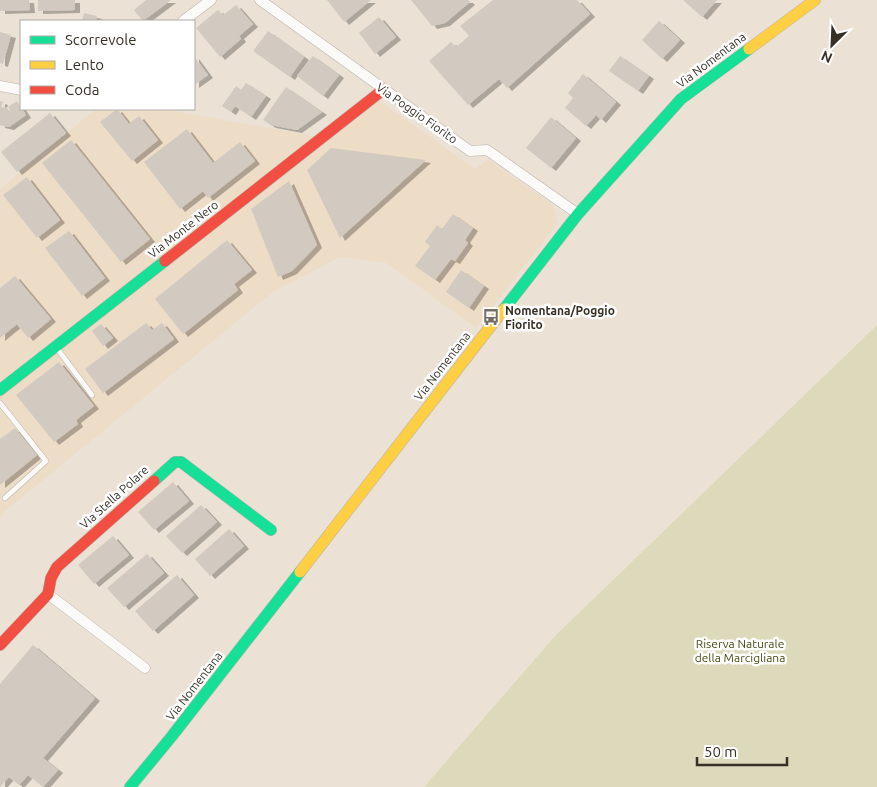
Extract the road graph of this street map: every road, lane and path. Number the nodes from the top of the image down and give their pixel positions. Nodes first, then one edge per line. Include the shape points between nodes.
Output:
1 (211, 0) edge
2 (260, 0) edge
3 (817, 0) edge
4 (184, 20) edge
5 (0, 86) edge
6 (384, 89) junction
7 (20, 90) edge
8 (578, 214) junction
9 (56, 346) junction
10 (0, 390) edge
11 (92, 395) dead end
12 (0, 403) edge
13 (5, 498) dead end
14 (271, 530) dead end
15 (48, 594) junction
16 (0, 645) edge
17 (145, 668) dead end
18 (130, 787) edge

1 - 4 street
2 - 6 street, Via Poggio Fiorito
3 - 8 street, Via Nomentana via 681,99
5 - 7 street
6 - 8 street, Via Poggio Fiorito via 470,151 487,150
6 - 9 street, Via Monte Nero
8 - 18 street, Via Nomentana
9 - 10 street, Via Monte Nero
9 - 11 lane
12 - 13 lane via 46,461
14 - 15 street, Via Stella Polare via 188,466 175,462 57,567
15 - 16 street, Via Stella Polare
15 - 17 street

